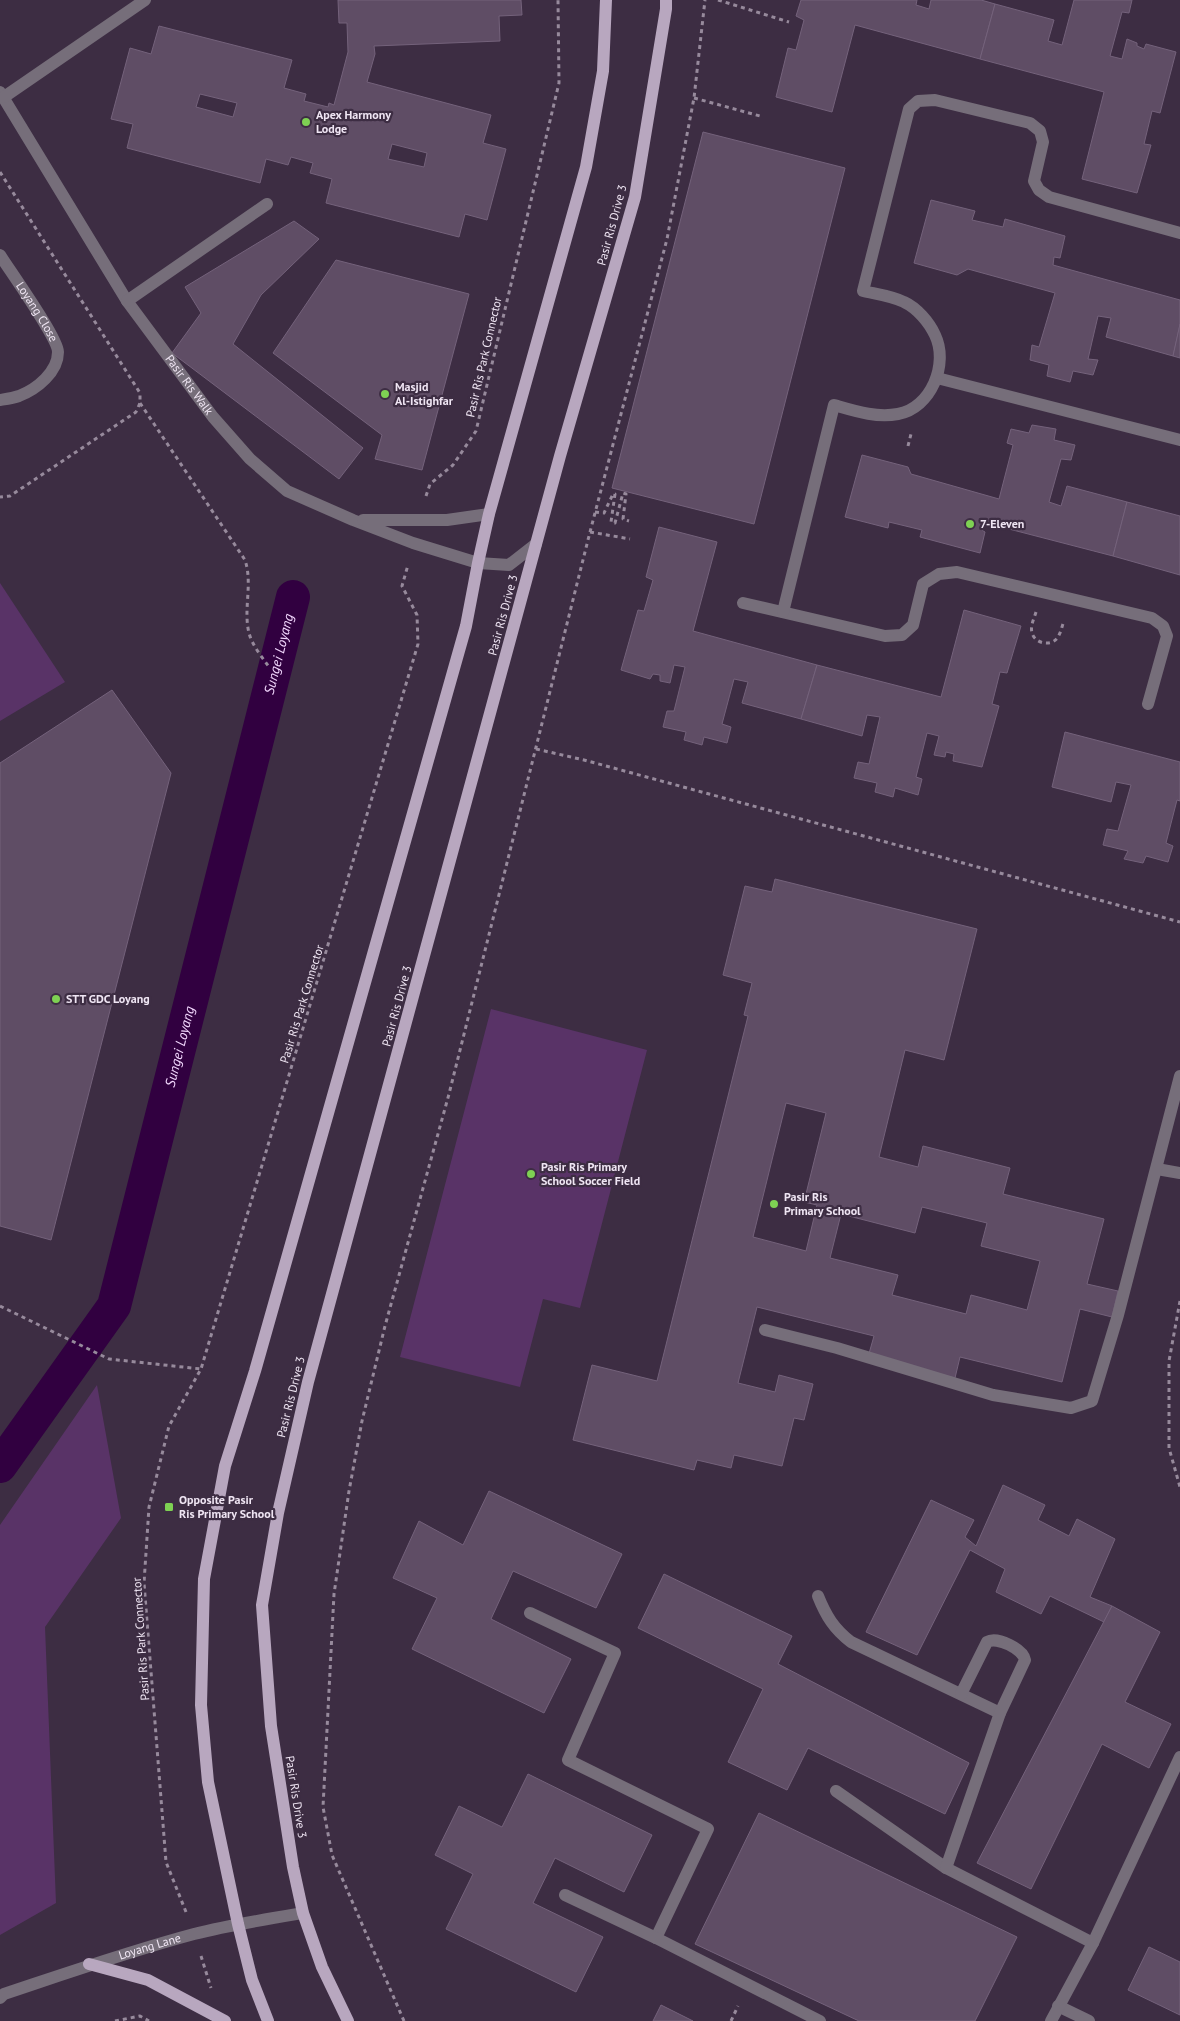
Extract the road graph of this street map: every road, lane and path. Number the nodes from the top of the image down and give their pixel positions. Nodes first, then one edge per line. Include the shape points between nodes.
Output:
1 (146, 0) edge
2 (558, 0) edge
3 (606, 0) edge
4 (666, 0) edge
5 (705, 0) edge
6 (718, 0) edge
7 (789, 22) dead end
8 (2, 95) edge
9 (694, 98) junction
10 (760, 116) dead end
11 (268, 204) dead end
12 (1180, 233) edge
13 (0, 255) edge
14 (127, 301) junction
15 (937, 378) junction
16 (0, 400) edge
17 (140, 403) dead end
18 (1180, 440) edge
19 (595, 512) junction
20 (489, 514) junction
21 (353, 520) junction
22 (419, 521) junction
23 (629, 521) dead end
24 (590, 532) junction
25 (630, 540) dead end
26 (413, 543) junction
27 (536, 544) junction
28 (478, 563) junction
29 (1041, 592) junction
30 (1072, 599) junction
31 (743, 603) dead end
32 (783, 612) junction
33 (268, 667) dead end
34 (1148, 704) dead end
35 (536, 749) junction
36 (1180, 922) edge
37 (1180, 1076) edge
38 (1157, 1169) junction
39 (1180, 1173) edge
40 (1180, 1301) edge
41 (0, 1306) edge
42 (765, 1330) dead end
43 (201, 1369) junction
44 (1180, 1487) edge
45 (818, 1596) dead end
46 (530, 1613) dead end
47 (961, 1694) junction
48 (1000, 1713) junction
49 (1180, 1757) edge
50 (836, 1792) dead end
51 (946, 1868) junction
52 (565, 1895) dead end
53 (303, 1912) junction
54 (238, 1924) junction
55 (194, 1934) junction
56 (656, 1938) junction
57 (1093, 1943) junction
58 (89, 1964) junction
59 (0, 1998) edge
60 (1058, 2006) junction
61 (201, 2008) junction
62 (115, 2021) edge
63 (149, 2021) edge
64 (225, 2021) edge
65 (268, 2021) edge
66 (348, 2021) edge
67 (404, 2021) edge
68 (820, 2021) edge
69 (1051, 2021) edge
70 (1089, 2021) edge

1 - 8 street
2 - 22 path, Pasir Ris Park Connector via 559,83 476,431 453,465 430,484
3 - 20 main road via 603,71 586,167
4 - 27 main road, Pasir Ris Drive 3 via 635,197
5 - 9 path
6 - 7 path
8 - 14 street, Pasir Ris Walk
9 - 10 path
9 - 19 path via 667,240
11 - 14 street
12 - 15 street via 1049,197 1039,190 1034,181 1043,142 1040,131 1030,123 935,100 918,100 909,109 863,291 902,301 925,320 936,336 940,354
13 - 16 street, Loyang Close via 52,334 58,351 54,369 44,381 19,396
14 - 21 street, Pasir Ris Walk via 213,417 250,459 287,491
15 - 18 street
15 - 32 street via 917,407 899,414 864,413 834,405
17 - 33 path via 246,560 250,636
19 - 23 path via 604,513 613,494 616,494 611,522 615,523 623,493 626,494 623,520
19 - 24 path
20 - 22 street
20 - 28 main road
21 - 22 street
21 - 26 street, Pasir Ris Walk
24 - 25 path
24 - 35 path
26 - 28 street, Pasir Ris Walk
26 - 43 path, Pasir Ris Park Connector via 402,586 418,615 418,644
27 - 28 street, Pasir Ris Walk via 509,565
27 - 53 main road, Pasir Ris Drive 3 via 308,1382 278,1513 262,1605 271,1726
28 - 54 main road via 466,626 225,1466 204,1580 200,1705 208,1782
29 - 30 street
29 - 30 path via 1031,630 1034,638 1041,642 1052,642 1058,638
29 - 32 street via 957,572 939,574 923,584 913,626 902,635 885,636
30 - 34 street via 1152,618 1163,626 1167,636
31 - 32 street
35 - 36 path
35 - 67 path via 362,1421 334,1594 323,1807 332,1855
37 - 38 street
38 - 39 street
38 - 42 street via 1092,1401 1071,1408 993,1394
40 - 44 path via 1168,1361 1169,1448
41 - 43 path via 109,1359
43 - 55 path, Pasir Ris Park Connector via 168,1426 149,1507 144,1584 166,1862
45 - 47 street via 826,1616 851,1642
46 - 56 street via 615,1653 568,1760 708,1829
47 - 48 street
47 - 48 street via 987,1642 995,1640 1020,1651 1024,1660
48 - 51 street
49 - 57 street
50 - 51 street
51 - 57 street
52 - 56 street
53 - 54 street, Loyang Lane
53 - 66 main road, Pasir Ris Drive 3 via 322,1967
54 - 55 street, Loyang Lane
54 - 65 main road via 252,1980
55 - 58 street, Loyang Lane
55 - 61 path, Pasir Ris Park Connector via 212,1991
56 - 68 street
57 - 60 street
58 - 59 street, Loyang Lane
58 - 61 main road via 148,1980
60 - 69 street
60 - 70 street
61 - 64 main road
62 - 63 path via 140,2016

